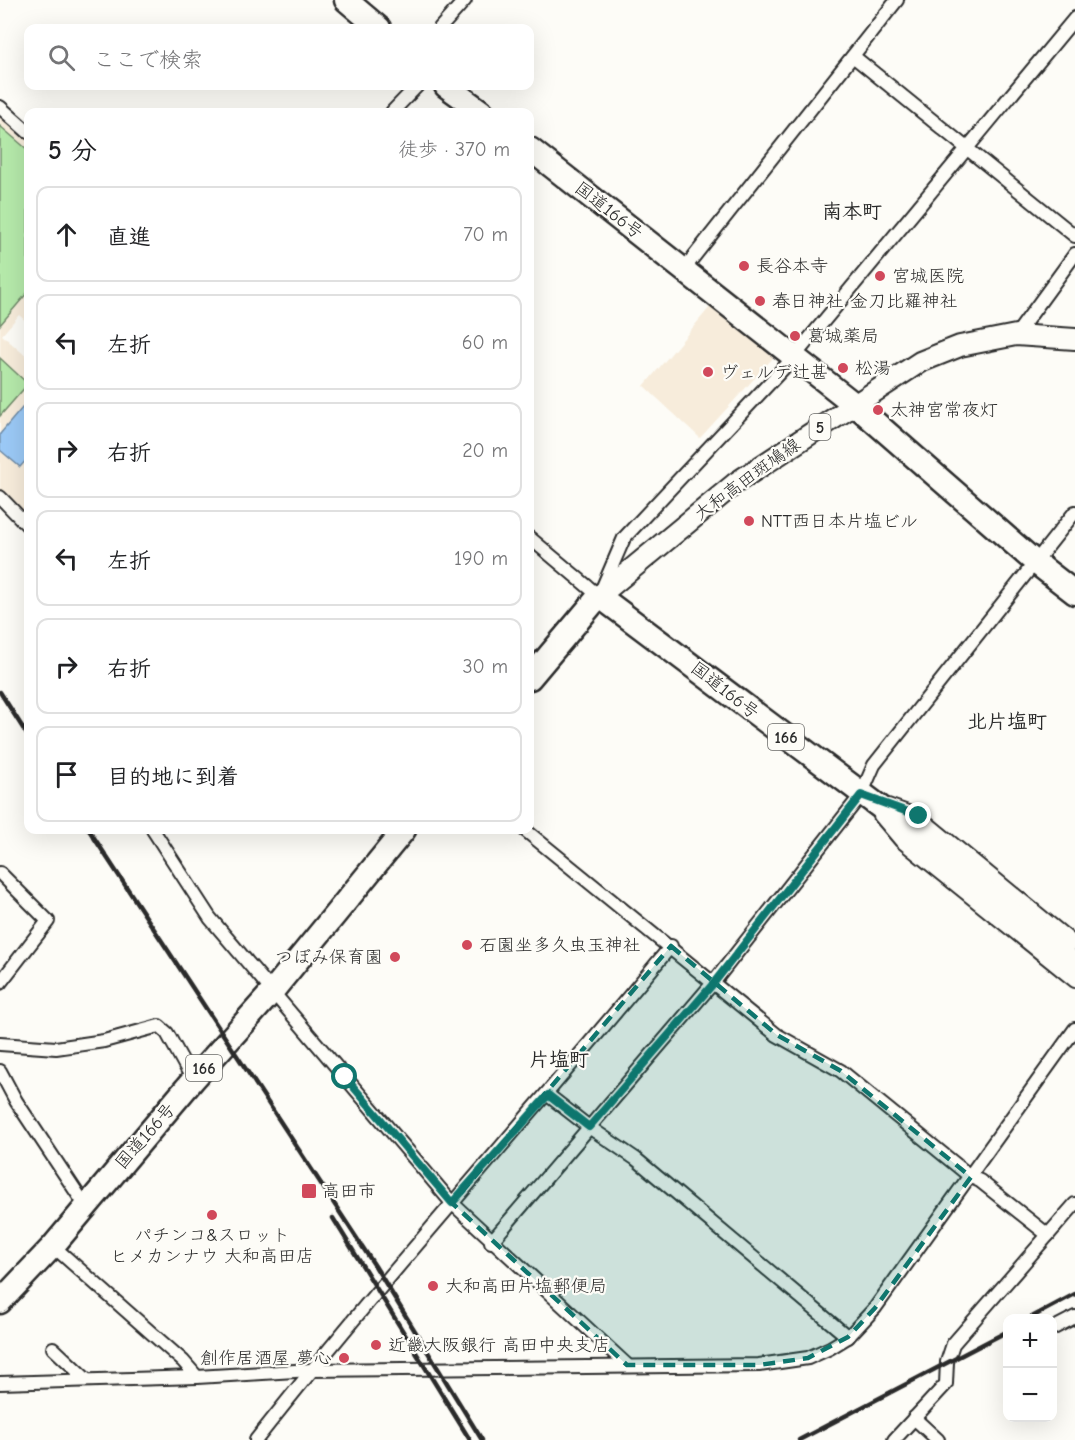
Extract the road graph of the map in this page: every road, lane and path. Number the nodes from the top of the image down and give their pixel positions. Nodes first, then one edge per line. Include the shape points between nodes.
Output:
1 (346, 0) edge
2 (465, 0) edge
3 (897, 0) edge
4 (1075, 18) edge
5 (374, 24) edge
6 (444, 24) edge
7 (853, 56) junction
8 (413, 90) edge
9 (452, 90) edge
10 (0, 107) edge
11 (397, 108) edge
12 (476, 108) edge
13 (24, 128) edge
14 (967, 149) junction
15 (534, 152) edge
16 (1075, 236) edge
17 (1075, 254) edge
18 (684, 268) junction
19 (1016, 335) junction
20 (1075, 339) edge
21 (794, 357) junction
22 (854, 404) junction
23 (0, 497) edge
24 (1075, 512) edge
25 (24, 522) edge
26 (534, 541) edge
27 (1035, 562) junction
28 (1075, 593) edge
29 (599, 596) junction
30 (534, 673) edge
31 (861, 795) junction
32 (156, 834) edge
33 (401, 834) edge
34 (530, 834) edge
35 (1, 877) edge
36 (1075, 944) edge
37 (671, 946) junction
38 (1075, 965) edge
39 (1075, 981) edge
40 (0, 983) edge
41 (713, 984) junction
42 (272, 993) junction
43 (1075, 1029) edge
44 (0, 1044) edge
45 (0, 1071) edge
46 (193, 1080) junction
47 (548, 1095) junction
48 (589, 1127) junction
49 (971, 1177) junction
50 (452, 1203) junction
51 (1075, 1204) edge
52 (85, 1205) junction
53 (1048, 1235) junction
54 (491, 1242) junction
55 (52, 1246) junction
56 (0, 1302) edge
57 (1075, 1317) edge
58 (1057, 1327) edge
59 (848, 1337) junction
60 (53, 1348) dead end
61 (627, 1365) junction
62 (311, 1370) junction
63 (197, 1377) junction
64 (87, 1380) junction
65 (0, 1383) edge
66 (914, 1419) junction
67 (256, 1440) edge
68 (894, 1440) edge
69 (938, 1440) edge

1 - 5 highway
2 - 6 street
3 - 7 street
4 - 14 street
7 - 14 street
7 - 18 street
8 - 11 street
9 - 12 highway
10 - 13 street
14 - 16 street
14 - 21 street
15 - 18 highway, 国道166号
17 - 19 street
18 - 21 highway, 国道166号
19 - 20 main road, 大和高田斑鳩線 / 5
19 - 22 main road, 大和高田斑鳩線 / 5 via 960,346 920,362
21 - 22 highway, 国道166号
21 - 29 street via 624,538
22 - 27 highway, 国道166号
22 - 29 main road, 大和高田斑鳩線 / 5 via 737,482
23 - 25 street
24 - 27 street
26 - 29 street
27 - 28 highway, 国道166号
27 - 31 street via 874,765
29 - 30 highway
29 - 31 highway, 国道166号 / 166
31 - 36 street via 919,816
31 - 38 highway, 国道166号 / 166 via 912,831
31 - 39 street via 900,841
31 - 41 street
32 - 42 street via 210,918
33 - 42 highway, 国道166号 / 166
34 - 37 street
35 - 40 street via 48,921
37 - 41 street
37 - 47 street
41 - 48 street
41 - 49 street via 777,1035 841,1071
42 - 46 highway, 国道166号 / 166
42 - 50 street
43 - 49 street
44 - 46 street via 56,1048 104,1041 159,1026 167,1033
45 - 52 street
46 - 52 highway, 国道166号 / 166
47 - 48 street
47 - 50 street
48 - 54 street
48 - 59 street via 636,1159
49 - 53 street
49 - 59 street via 875,1308
50 - 54 street
50 - 62 street
51 - 53 street
52 - 55 highway, 国道166号 / 166
53 - 66 street via 953,1344 946,1384
54 - 61 street
55 - 56 highway, 国道166号 / 166
55 - 63 street
57 - 58 street
59 - 61 street via 808,1358 759,1365
60 - 64 street
61 - 62 street
62 - 63 street
62 - 67 street
63 - 64 street
64 - 65 street
66 - 68 street
66 - 69 street

